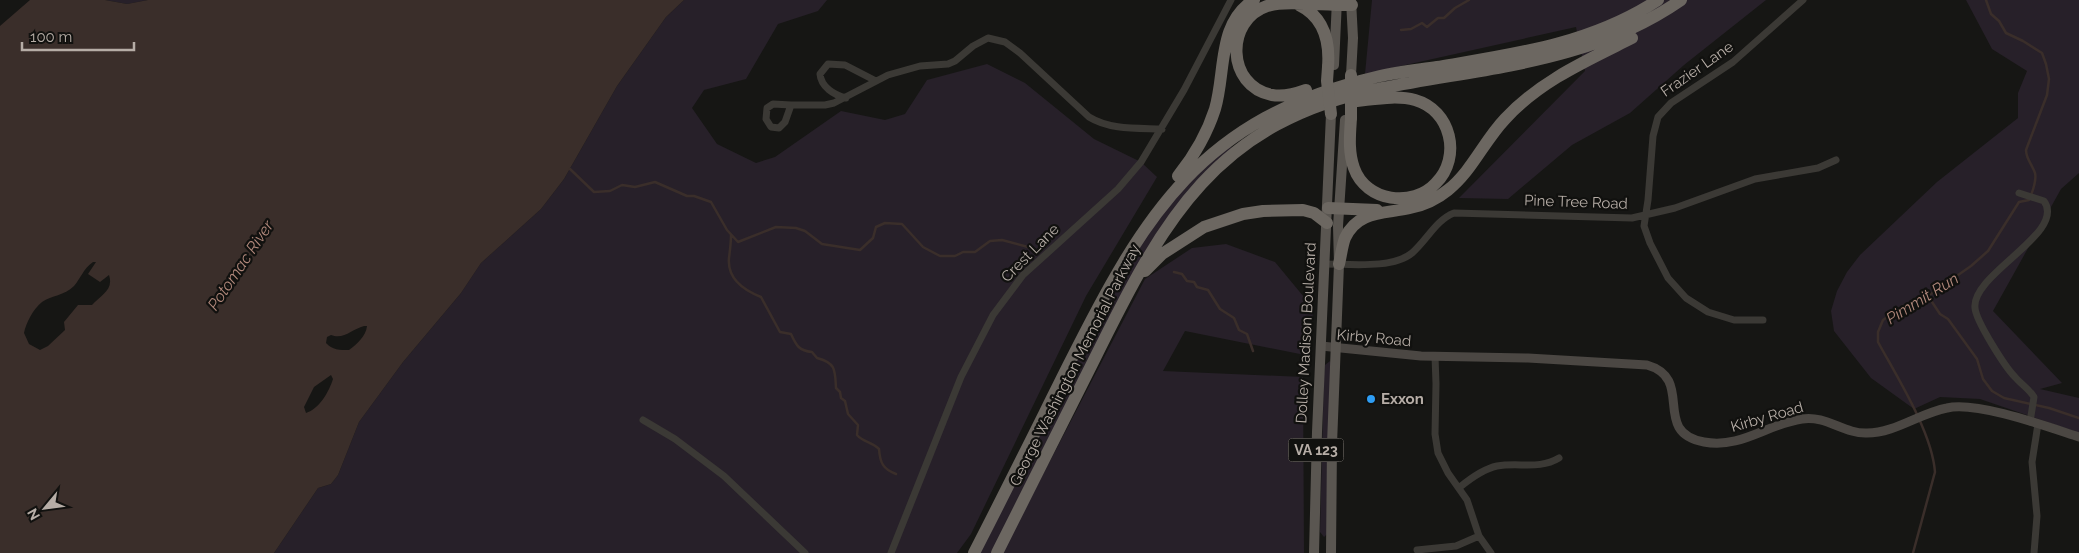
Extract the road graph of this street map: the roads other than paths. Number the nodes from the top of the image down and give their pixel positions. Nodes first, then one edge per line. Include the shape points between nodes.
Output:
1 (1231, 0) edge
2 (1254, 0) edge
3 (1658, 0) edge
4 (1681, 0) edge
5 (1688, 0) edge
6 (1804, 0) edge
7 (1352, 2) edge
8 (1337, 3) edge
9 (1296, 4) junction
10 (1331, 66) junction
11 (1351, 75) joint
12 (1379, 76) junction
13 (876, 81) junction
14 (846, 98) junction
15 (1322, 104) junction
16 (791, 105) dead end
17 (1331, 119) joint
18 (1348, 119) junction
19 (1162, 129) junction
20 (1836, 160) dead end
21 (2019, 193) dead end
22 (1334, 208) junction
23 (1392, 211) junction
24 (1154, 216) junction
25 (1646, 216) junction
26 (1327, 223) junction
27 (1325, 264) junction
28 (1339, 264) junction
29 (1123, 301) junction
30 (1763, 320) dead end
31 (1321, 346) junction
32 (1336, 348) junction
33 (1435, 356) junction
34 (643, 420) dead end
35 (2033, 421) junction
36 (2079, 437) edge
37 (1559, 458) dead end
38 (1460, 487) junction
39 (1480, 536) junction
40 (1314, 549) edge
41 (1331, 549) edge
42 (1417, 550) dead end
43 (805, 553) edge
44 (891, 553) edge
45 (974, 553) edge
46 (997, 553) edge
47 (1491, 553) edge
48 (2034, 553) edge

1 - 19 street, Crest Lane
2 - 24 highway via 1241,11 1230,29 1220,92 1206,134
3 - 12 highway, George Washington Memorial Parkway via 1602,30 1554,46
4 - 15 highway, George Washington Memorial Parkway via 1634,28 1584,48 1498,69 1380,89
5 - 23 highway via 1646,30 1560,74 1531,94 1498,126 1464,174 1444,193 1421,205
6 - 25 street, Frazier Lane via 1733,62 1670,103 1658,117 1653,136
7 - 8 highway
7 - 11 main road
8 - 9 highway
8 - 10 main road
9 - 10 highway via 1311,13 1324,30
9 - 12 highway via 1267,6 1252,14 1240,29 1236,43 1237,60 1243,74 1254,86 1265,93 1281,96
10 - 17 highway, bridge via 1328,81
11 - 18 highway, bridge
12 - 24 highway, George Washington Memorial Parkway via 1322,92 1255,122 1199,165
13 - 14 street
13 - 14 street via 845,65 828,64 820,74 824,85
13 - 19 street via 914,68 948,64 982,40 995,39 1020,53 1097,122
14 - 16 street via 824,105
15 - 18 highway via 1401,98 1428,106 1440,117 1450,138 1449,160 1442,176 1431,188 1411,197 1394,198 1374,191 1363,183 1354,168
15 - 29 highway, George Washington Memorial Parkway via 1258,135 1214,170 1168,225
17 - 22 main road, Dolley Madison Boulevard / VA 123
18 - 22 main road, Dolley Madison Boulevard / VA 123
19 - 44 street, Crest Lane via 1129,178 1023,275 993,315 961,377
20 - 25 street, Pine Tree Road via 1818,168 1755,179
21 - 35 street via 2040,200 2047,207 2046,215 2040,230 1985,284 1974,306 1981,324 2009,369 2032,394
22 - 23 highway
22 - 26 main road, Dolley Madison Boulevard / VA 123
22 - 28 main road, Dolley Madison Boulevard / VA 123
23 - 28 highway via 1368,216 1354,226 1345,239
24 - 45 highway, George Washington Memorial Parkway via 1095,311
25 - 28 street, Pine Tree Road via 1454,213 1442,220 1405,258 1387,263
25 - 30 street, Frazier Lane via 1644,226 1660,263 1668,278 1686,298 1720,316
26 - 27 main road, Dolley Madison Boulevard / VA 123
26 - 29 highway via 1314,212 1303,210 1263,211 1215,222 1162,254
27 - 28 street, Pine Tree Road
27 - 31 main road, Dolley Madison Boulevard / VA 123
28 - 32 main road, Dolley Madison Boulevard / VA 123
29 - 46 highway, George Washington Memorial Parkway
31 - 32 main road, Kirby Road
31 - 40 main road, Dolley Madison Boulevard / VA 123
32 - 33 main road, Kirby Road
32 - 41 main road, Dolley Madison Boulevard / VA 123
33 - 35 main road, Kirby Road via 1566,360 1652,367 1661,371 1670,382 1674,416 1681,430 1696,440 1709,442 1744,440 1802,419 1823,420 1866,434 1947,408 1961,407
33 - 38 street via 1436,443 1442,464
34 - 43 street via 675,439 732,483
35 - 36 main road, Kirby Road
35 - 48 street via 2032,462 2037,516
37 - 38 street via 1543,465 1496,466 1475,475
38 - 39 street
39 - 42 street via 1456,546
39 - 47 street
40 - 41 main road

